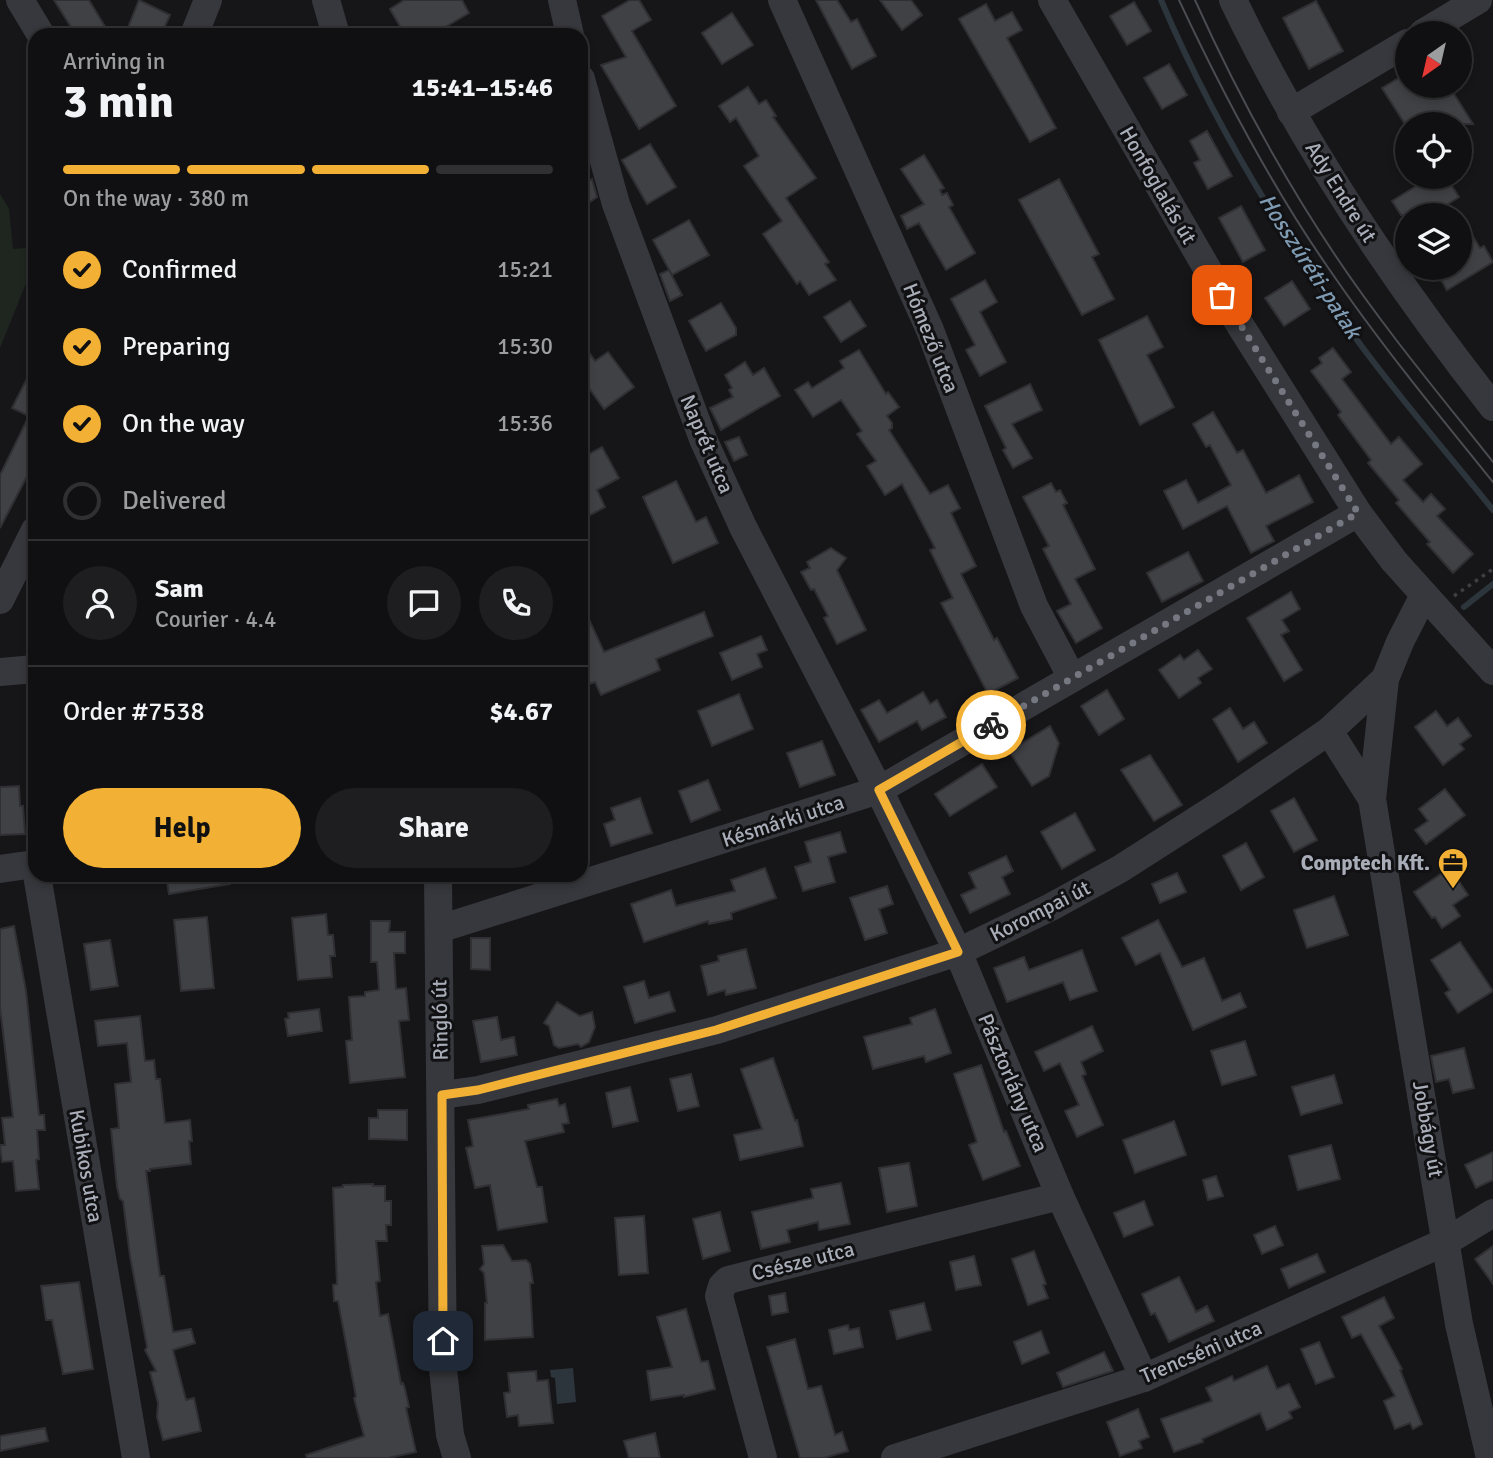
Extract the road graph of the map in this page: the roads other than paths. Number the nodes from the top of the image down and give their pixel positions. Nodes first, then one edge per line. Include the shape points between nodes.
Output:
1 (20, 0) edge
2 (208, 0) edge
3 (326, 0) edge
4 (562, 0) edge
5 (782, 0) edge
6 (1052, 0) edge
7 (1233, 0) edge
8 (1478, 0) edge
9 (1443, 21) edge
10 (37, 28) edge
11 (197, 28) edge
12 (334, 28) edge
13 (568, 28) edge
14 (1395, 50) edge
15 (588, 104) edge
16 (1291, 112) junction
17 (1493, 407) edge
18 (1358, 513) junction
19 (28, 544) edge
20 (0, 600) edge
21 (1430, 602) junction
22 (28, 670) edge
23 (1493, 671) edge
24 (0, 672) edge
25 (1072, 678) junction
26 (1385, 679) junction
27 (1329, 731) junction
28 (879, 790) junction
29 (1372, 799) junction
30 (28, 865) edge
31 (0, 869) edge
32 (38, 882) edge
33 (438, 882) edge
34 (588, 882) edge
35 (588, 882) edge
36 (439, 929) junction
37 (958, 952) junction
38 (442, 1095) junction
39 (1060, 1196) junction
40 (1493, 1213) edge
41 (1447, 1241) junction
42 (1144, 1378) junction
43 (136, 1458) edge
44 (457, 1458) edge
45 (763, 1458) edge
46 (895, 1458) edge
47 (1490, 1458) edge

1 - 10 street
2 - 11 street
3 - 12 street
4 - 13 street
5 - 25 street, Hómező utca via 930,330 1034,606
6 - 18 street, Honfoglalás út via 1234,317
7 - 16 street, Ady Endre út
8 - 9 street
14 - 16 street
15 - 28 street, Naprét utca via 616,204 703,439 743,527
16 - 17 street, Ady Endre út via 1393,272
18 - 21 street, Honfoglalás út
18 - 25 street, Késmárki utca
19 - 20 street
21 - 23 street, Honfoglalás út
21 - 26 street, Jobbágy út via 1400,642
22 - 24 street
25 - 28 street, Késmárki utca
26 - 27 street, Korompai út
26 - 29 street, Jobbágy út
27 - 29 street, Jobbágy út
27 - 37 street, Korompai út via 1120,869
28 - 34 street, Késmárki utca
28 - 37 street, Pásztorlány utca
29 - 41 street, Jobbágy út
30 - 31 street
32 - 43 street, Kubikos utca
33 - 36 street, Ringló út
35 - 36 street, Késmárki utca
36 - 38 street, Ringló út
37 - 38 street, Korompai út via 716,1030
37 - 39 street, Pásztorlány utca
38 - 44 street, Ringló út via 443,1369
39 - 42 street, Pásztorlány utca
39 - 45 street, Csésze utca via 728,1280 719,1296
40 - 41 street, Trencséni utca
41 - 42 street, Trencséni utca
41 - 47 street, Jobbágy út via 1459,1324
42 - 46 street, Trencséni utca

